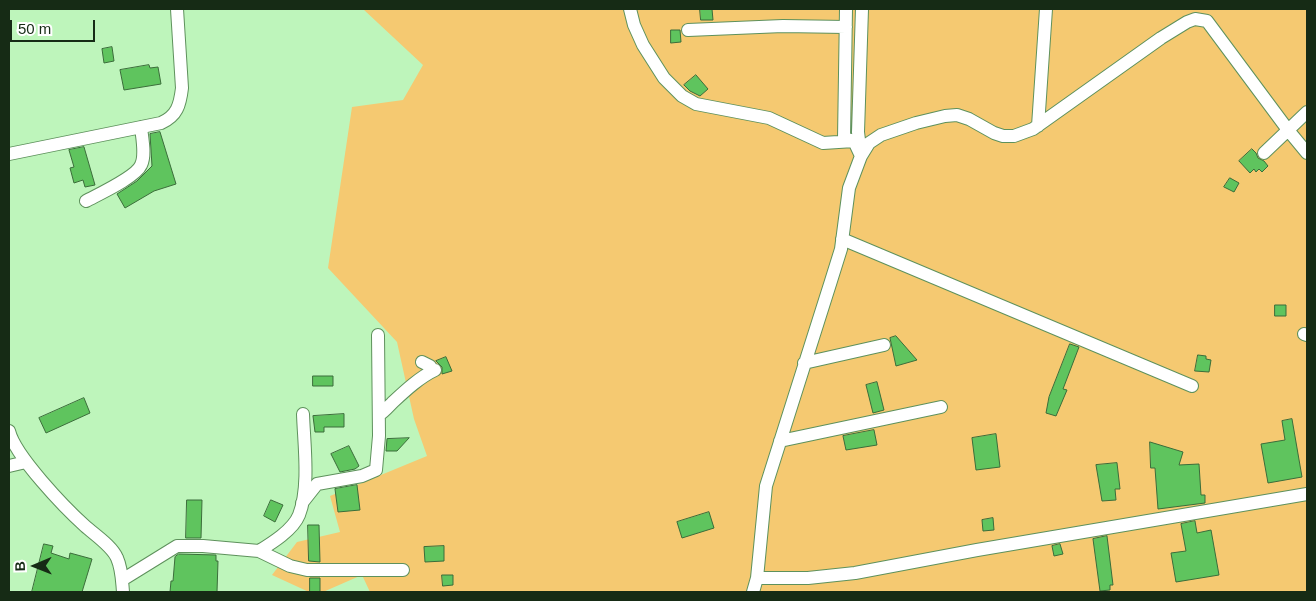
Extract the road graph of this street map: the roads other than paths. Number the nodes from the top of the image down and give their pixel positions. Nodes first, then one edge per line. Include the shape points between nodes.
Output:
1 (177, 9) edge
2 (630, 9) edge
3 (846, 9) edge
4 (862, 9) edge
5 (1046, 9) edge
6 (1196, 14) edge
7 (846, 27) junction
8 (688, 30) dead end
9 (1307, 112) edge
10 (1038, 126) junction
11 (141, 127) junction
12 (1288, 130) junction
13 (854, 141) junction
14 (1307, 152) edge
15 (1264, 153) dead end
16 (9, 154) edge
17 (861, 156) junction
18 (86, 201) dead end
19 (842, 239) junction
20 (378, 334) dead end
21 (884, 345) dead end
22 (422, 362) dead end
23 (804, 363) junction
24 (1192, 386) dead end
25 (941, 407) dead end
26 (303, 414) dead end
27 (379, 415) junction
28 (9, 432) edge
29 (780, 442) junction
30 (26, 462) junction
31 (9, 466) edge
32 (1307, 494) edge
33 (302, 503) junction
34 (259, 551) junction
35 (402, 570) dead end
36 (757, 578) junction
37 (122, 586) edge
38 (753, 592) edge

1 - 11 street via 181,101 170,119
2 - 13 street via 643,45 664,78 682,96 696,104 769,118 823,143
3 - 7 street
4 - 17 street via 858,132
5 - 10 street
6 - 10 street
6 - 12 street via 1207,21
7 - 8 street
7 - 13 street via 844,138
9 - 12 street
10 - 17 street via 1024,133 1003,136 963,117 945,116 881,135 869,143
11 - 16 street
11 - 18 street via 144,157 141,166 135,173
12 - 14 street
12 - 15 street
13 - 17 street
17 - 19 street via 848,188
19 - 23 street
19 - 24 street
20 - 27 street
21 - 23 street
22 - 27 street via 434,370 415,382
23 - 29 street
25 - 29 street
26 - 33 street via 305,481
27 - 33 street via 376,470 362,476 317,484
28 - 30 street
29 - 36 street via 766,486
30 - 31 street
30 - 37 street via 114,553 121,570
32 - 36 street via 855,572 808,578
33 - 34 street via 298,516 279,538
34 - 35 street via 290,566 307,570
34 - 37 street via 176,546
36 - 38 street

